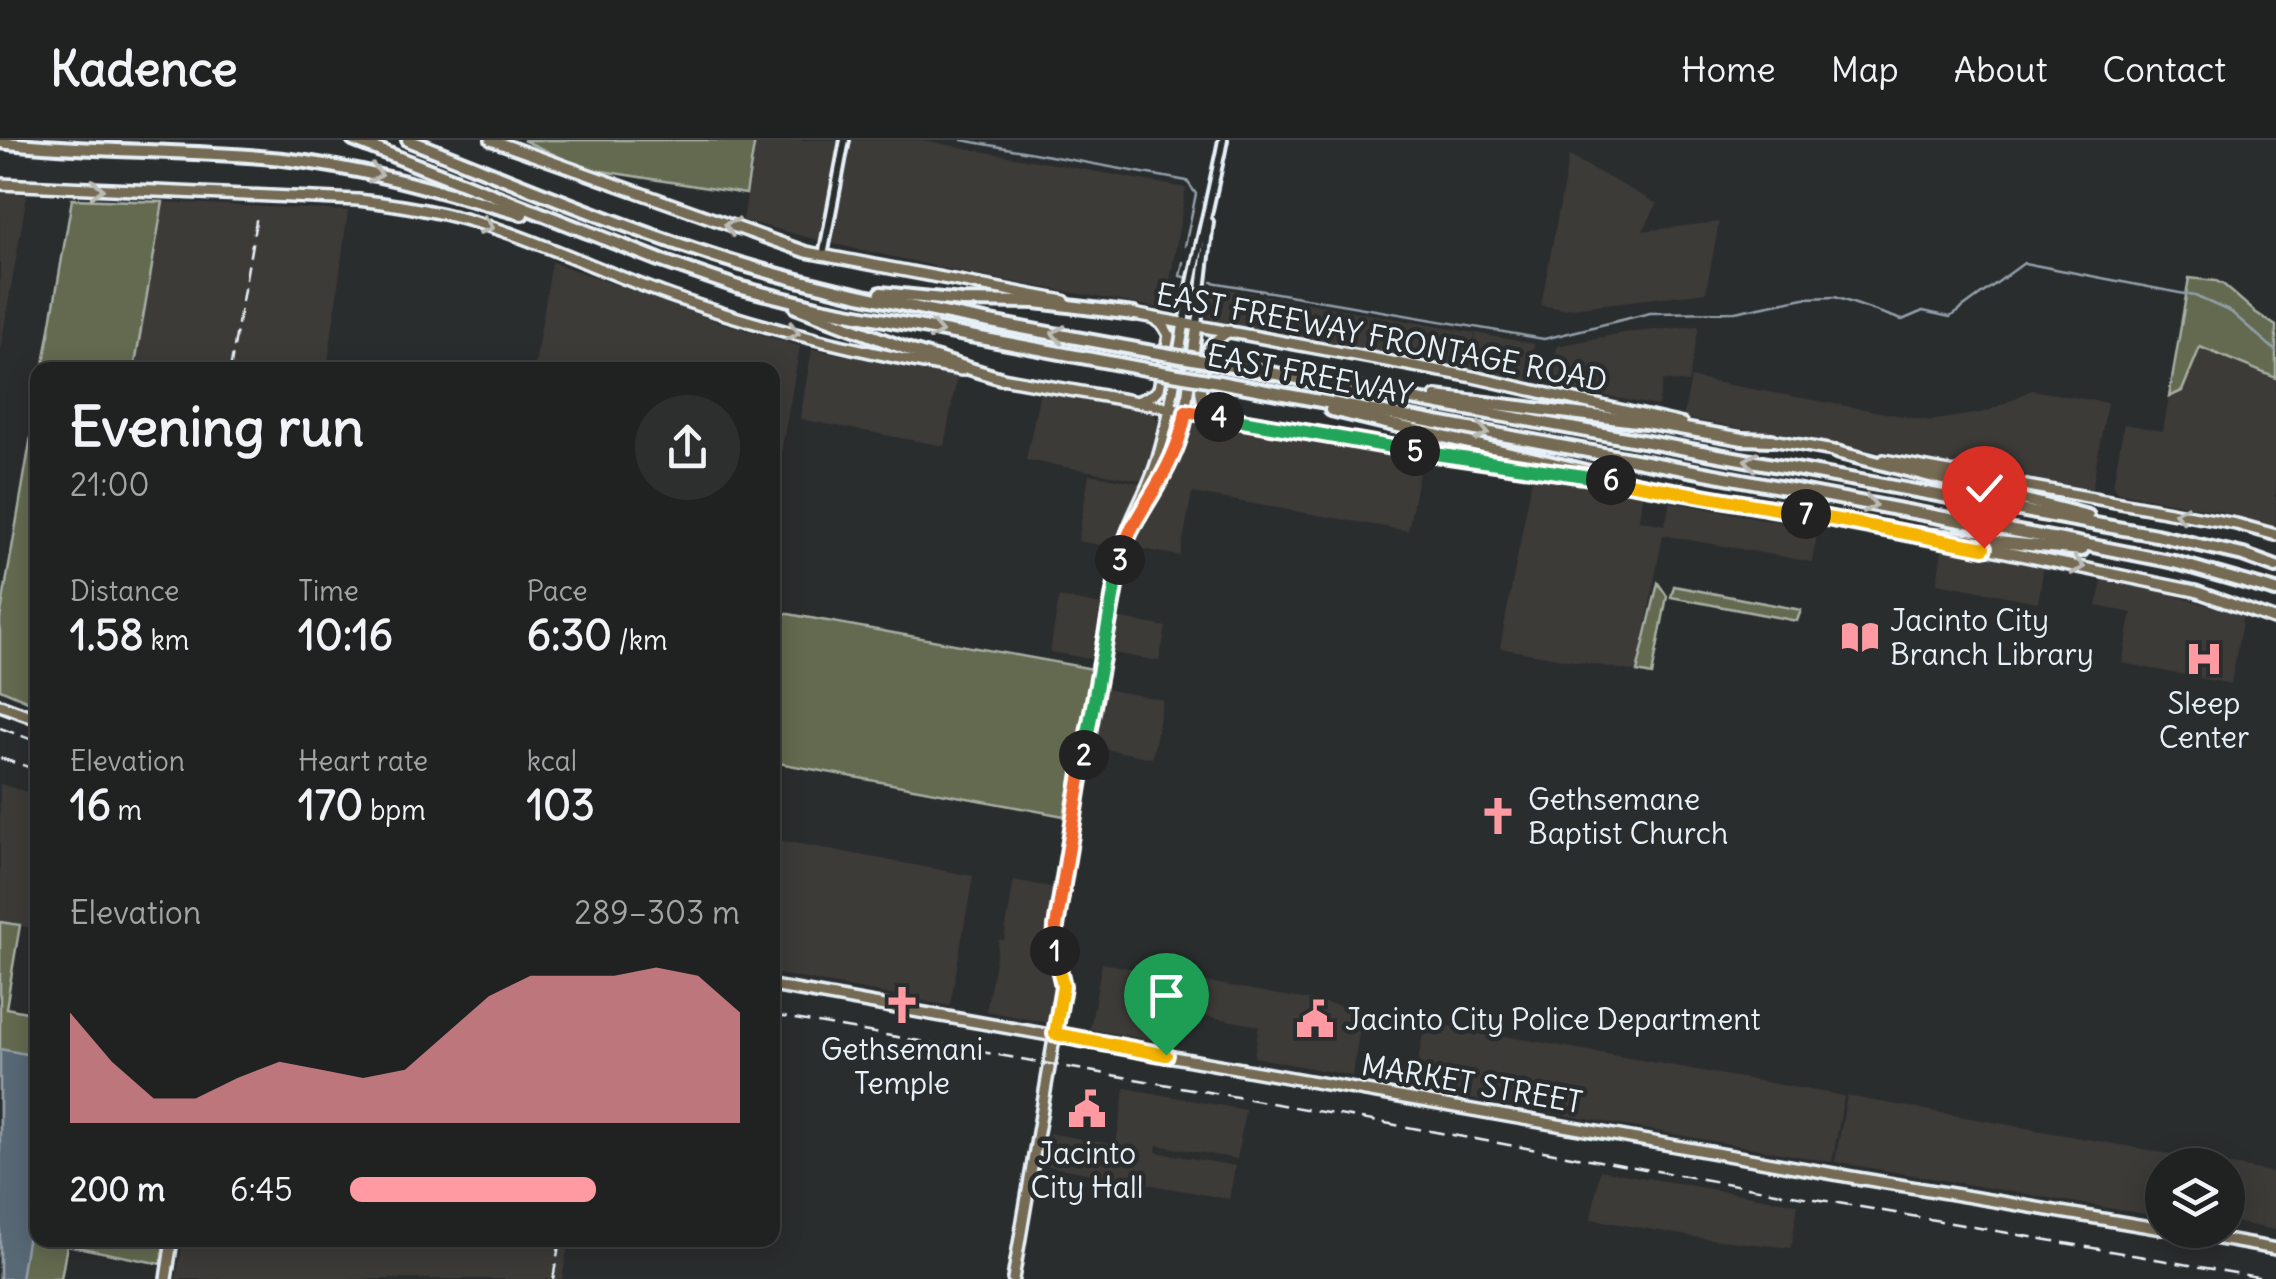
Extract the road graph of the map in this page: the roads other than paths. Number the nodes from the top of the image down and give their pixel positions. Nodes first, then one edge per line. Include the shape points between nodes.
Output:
1 (354, 140) edge
2 (408, 140) edge
3 (421, 140) edge
4 (491, 140) edge
5 (844, 140) edge
6 (1223, 140) edge
7 (0, 142) edge
8 (492, 173) junction
9 (0, 184) edge
10 (1212, 196) junction
11 (576, 228) junction
12 (823, 256) junction
13 (824, 286) junction
14 (738, 287) junction
15 (1134, 314) junction
16 (1153, 318) junction
17 (1184, 323) junction
18 (1197, 326) junction
19 (1230, 331) junction
20 (1000, 378) junction
21 (1330, 384) junction
22 (1248, 388) junction
23 (1136, 402) junction
24 (1169, 408) junction
25 (1186, 411) junction
26 (1210, 415) junction
27 (1772, 440) junction
28 (1836, 452) junction
29 (1644, 485) junction
30 (1913, 534) junction
31 (2156, 535) junction
32 (2276, 536) edge
33 (1121, 553) junction
34 (2144, 556) junction
35 (2276, 567) edge
36 (2276, 591) edge
37 (2276, 620) edge
38 (0, 705) edge
39 (30, 717) edge
40 (780, 987) edge
41 (1055, 1034) junction
42 (2145, 1226) edge
43 (2245, 1243) edge
44 (171, 1247) edge
45 (2276, 1249) edge
46 (166, 1279) edge
47 (1013, 1279) edge

1 - 11 highway, EAST FREEWAY
2 - 8 highway, EAST FREEWAY
3 - 8 highway
12 -> 4 main road, EAST FREEWAY FRONTAGE ROAD
5 - 12 street
6 - 10 street
7 -> 11 highway via 322,164
8 - 13 highway, EAST FREEWAY via 652,235
9 -> 20 main road via 398,205 483,224 752,322
10 - 17 street
10 - 18 street
11 - 14 highway, EAST FREEWAY
12 - 15 main road, EAST FREEWAY FRONTAGE ROAD
13 - 15 highway
21 -> 13 highway, EAST FREEWAY, bridge
14 - 20 highway
14 -> 22 highway, EAST FREEWAY, bridge
15 - 16 main road, EAST FREEWAY FRONTAGE ROAD
16 - 17 main road, EAST FREEWAY FRONTAGE ROAD
16 - 23 main road via 1170,341 1159,389
17 - 18 main road, EAST FREEWAY FRONTAGE ROAD
17 - 24 main road
18 - 19 main road, EAST FREEWAY FRONTAGE ROAD
18 - 25 main road
19 - 26 main road via 1205,358 1200,394
19 - 27 main road, EAST FREEWAY FRONTAGE ROAD
20 - 23 main road
21 - 27 highway
31 -> 21 highway, EAST FREEWAY
22 - 29 highway
22 -> 34 highway, EAST FREEWAY
23 - 24 main road
24 - 25 main road
24 - 33 main road via 1158,461
25 - 26 main road
25 - 33 main road via 1166,470
26 - 29 main road
27 - 28 main road, EAST FREEWAY FRONTAGE ROAD
28 - 31 highway
32 -> 28 main road, EAST FREEWAY FRONTAGE ROAD
29 - 30 main road
30 - 34 highway
30 -> 37 main road via 2195,591
31 - 35 highway, EAST FREEWAY
33 - 41 main road via 1056,927 1063,986
34 - 36 highway, EAST FREEWAY
38 - 39 main road
40 - 41 main road, MARKET STREET
41 - 42 main road, MARKET STREET
41 - 47 main road
43 - 45 main road, MARKET STREET
44 - 46 main road

